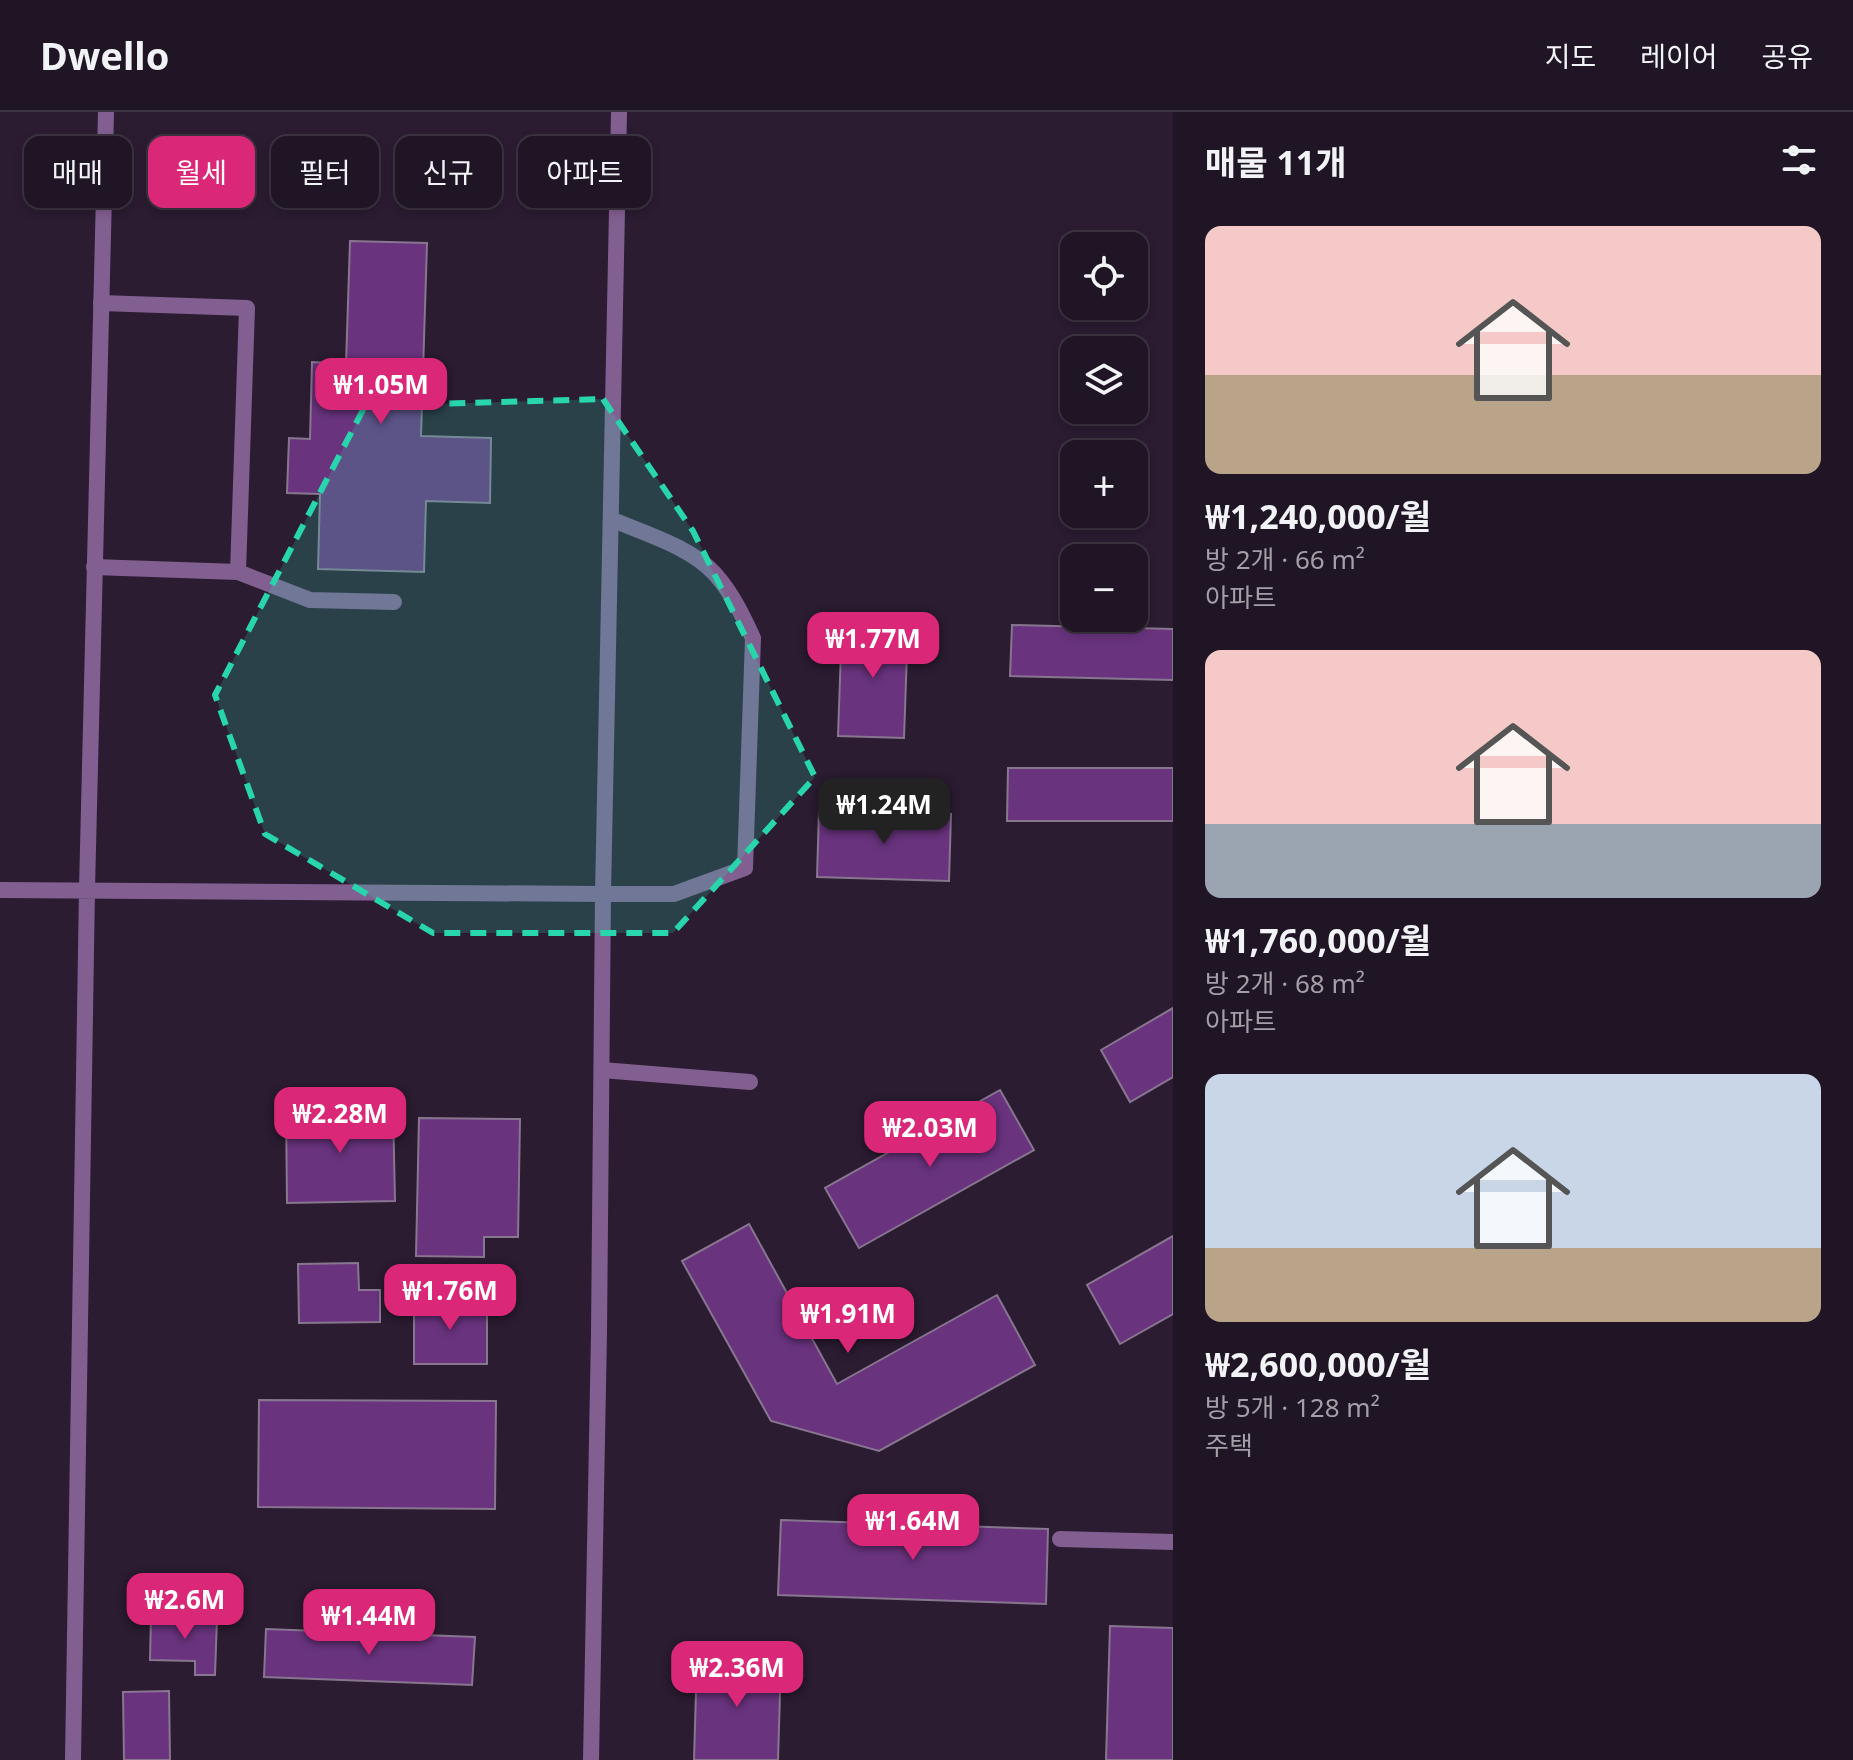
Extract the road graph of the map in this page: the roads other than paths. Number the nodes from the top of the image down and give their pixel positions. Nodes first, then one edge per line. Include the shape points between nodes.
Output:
1 (106, 112) edge
2 (619, 112) edge
3 (101, 303) junction
4 (611, 519) junction
5 (94, 567) junction
6 (238, 572) junction
7 (394, 602) dead end
8 (87, 889) junction
9 (0, 890) edge
10 (603, 894) junction
11 (602, 1070) junction
12 (750, 1082) dead end
13 (1060, 1539) dead end
14 (1173, 1542) edge
15 (73, 1760) edge
16 (591, 1760) edge

1 - 3 street
2 - 4 street
3 - 5 street
3 - 6 street via 247,308
4 - 10 street
4 - 10 street via 687,553 714,573 753,638 745,868 674,894
5 - 6 street
5 - 8 street
6 - 7 street via 310,600
8 - 9 street
8 - 10 street
8 - 15 street
10 - 11 street
11 - 12 street
11 - 16 street
13 - 14 street

